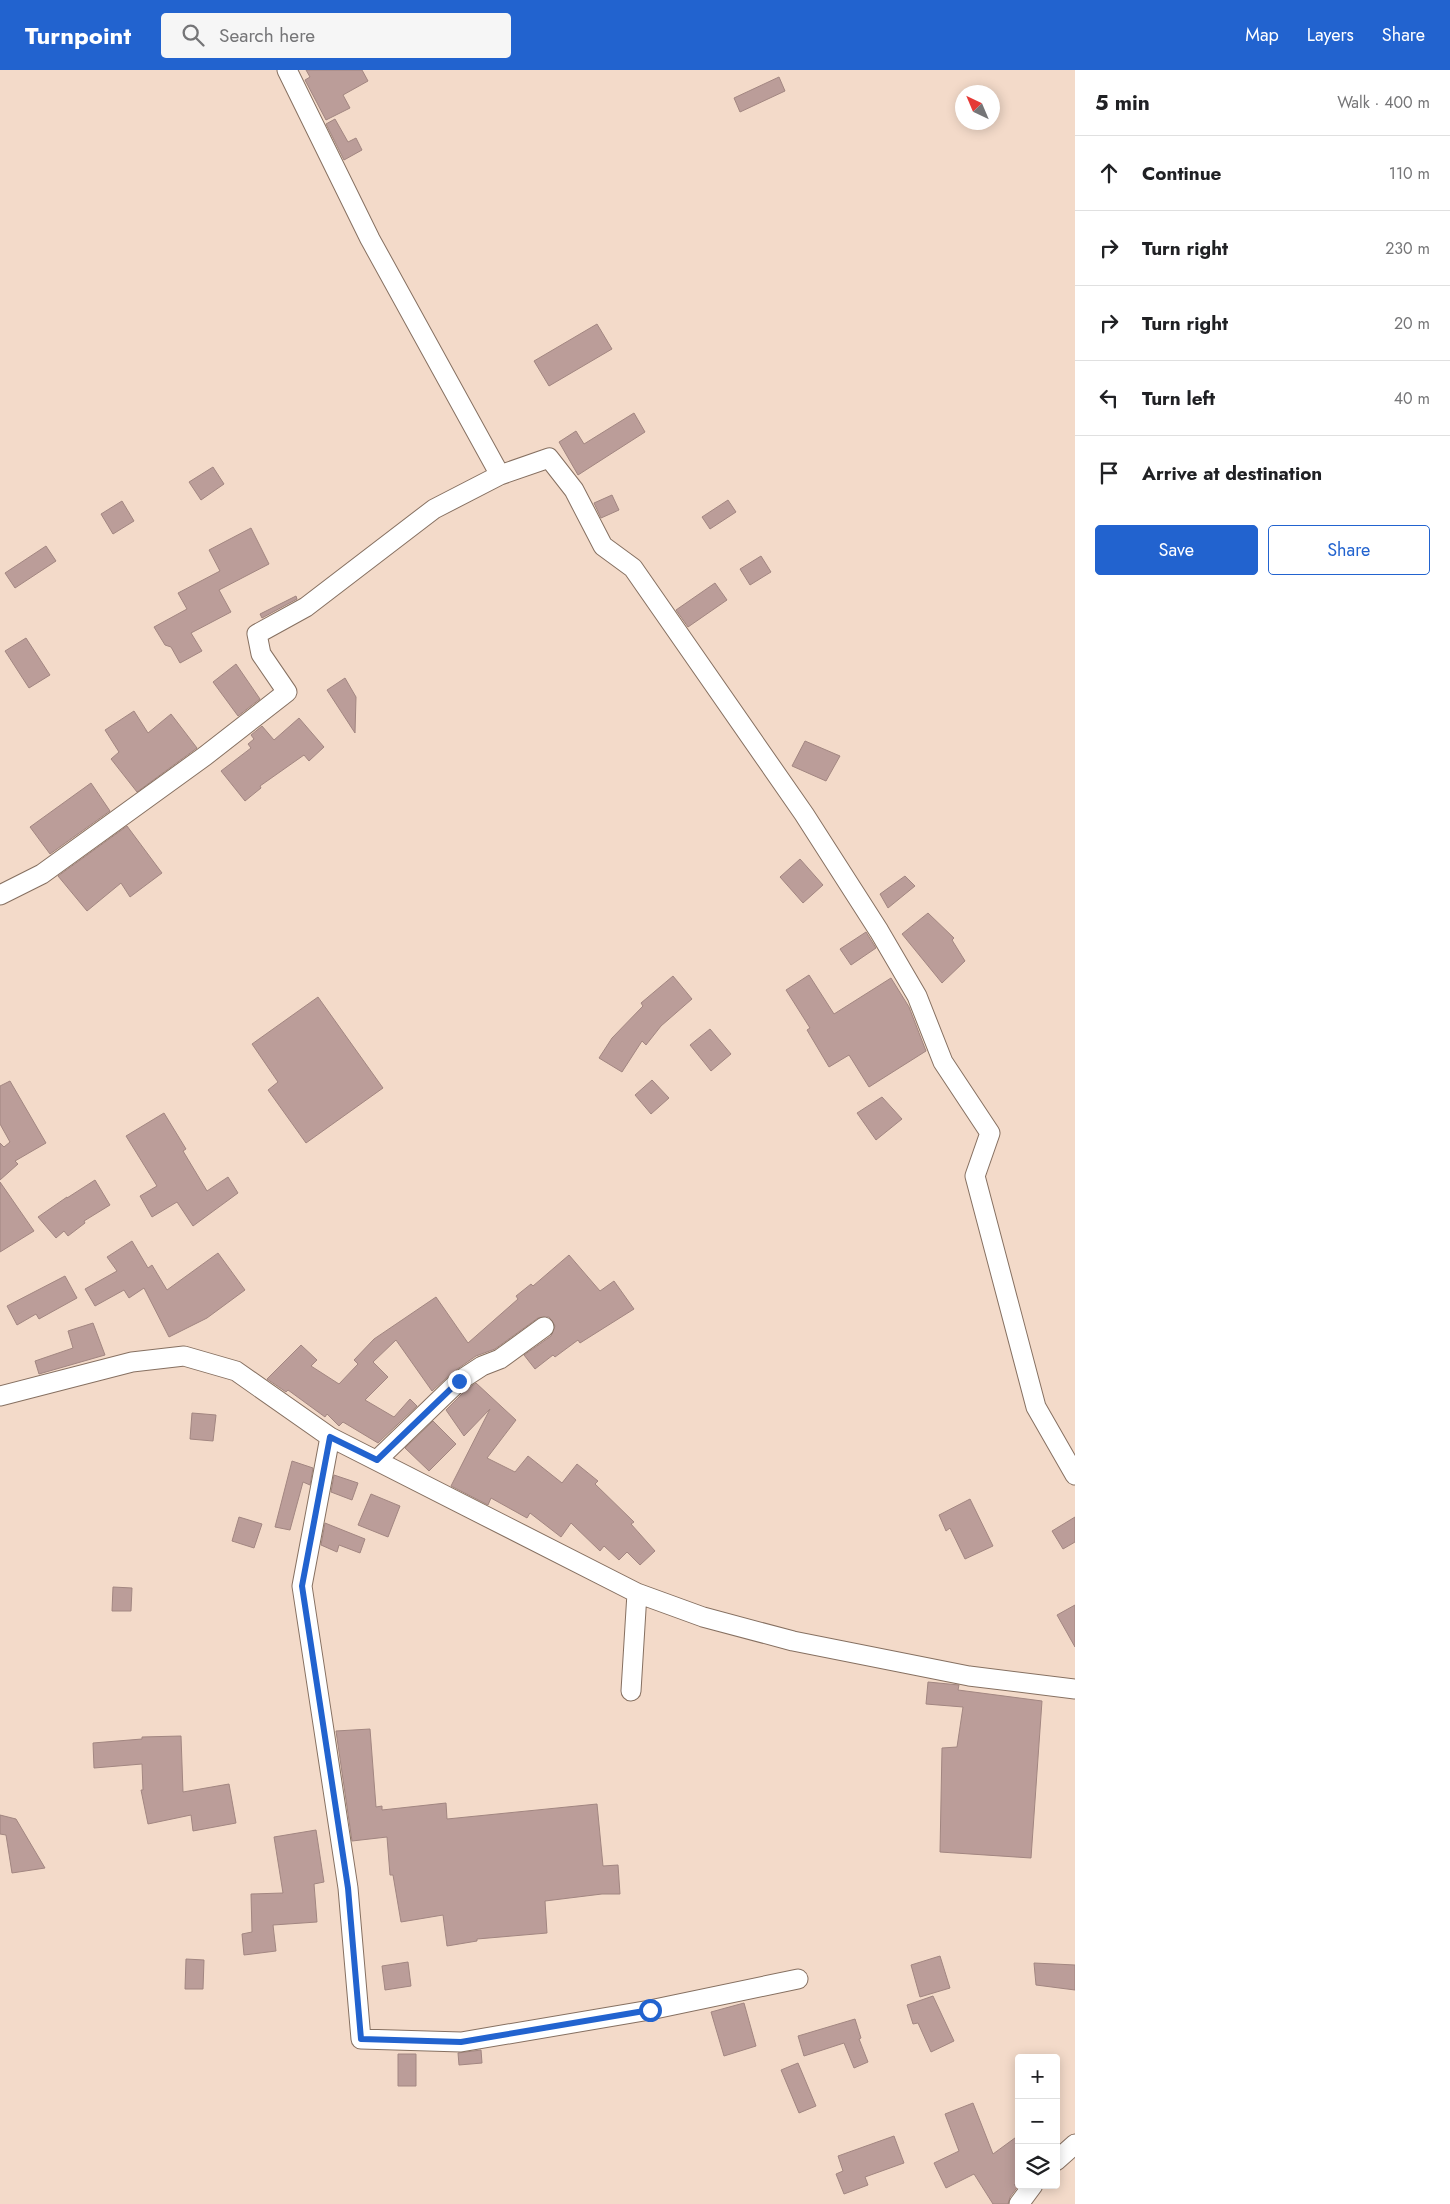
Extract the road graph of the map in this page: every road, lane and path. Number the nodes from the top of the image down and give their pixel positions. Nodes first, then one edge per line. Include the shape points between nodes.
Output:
1 (287, 70) edge
2 (500, 475) junction
3 (0, 895) edge
4 (544, 1327) dead end
5 (0, 1396) edge
6 (330, 1437) junction
7 (377, 1460) junction
8 (1075, 1476) edge
9 (637, 1593) junction
10 (1075, 1689) edge
11 (631, 1692) dead end
12 (798, 1979) dead end
13 (1075, 2144) edge
14 (1060, 2157) edge
15 (1030, 2189) edge
16 (1019, 2204) edge

1 - 2 street via 370,239
2 - 3 street via 434,509 306,607 257,634 261,654 287,692 42,874
2 - 8 street via 549,458 574,490 603,546 634,568 804,814 917,996 943,1062 990,1133 975,1176 1036,1406
4 - 7 street via 500,1359 459,1381
5 - 6 street via 132,1362 184,1356 236,1371
6 - 7 street
6 - 12 street via 302,1586 348,1888 361,2039 461,2042 650,2010
7 - 9 street
9 - 10 street via 703,1617 793,1641 969,1676
9 - 11 street
13 - 14 street
15 - 16 street

